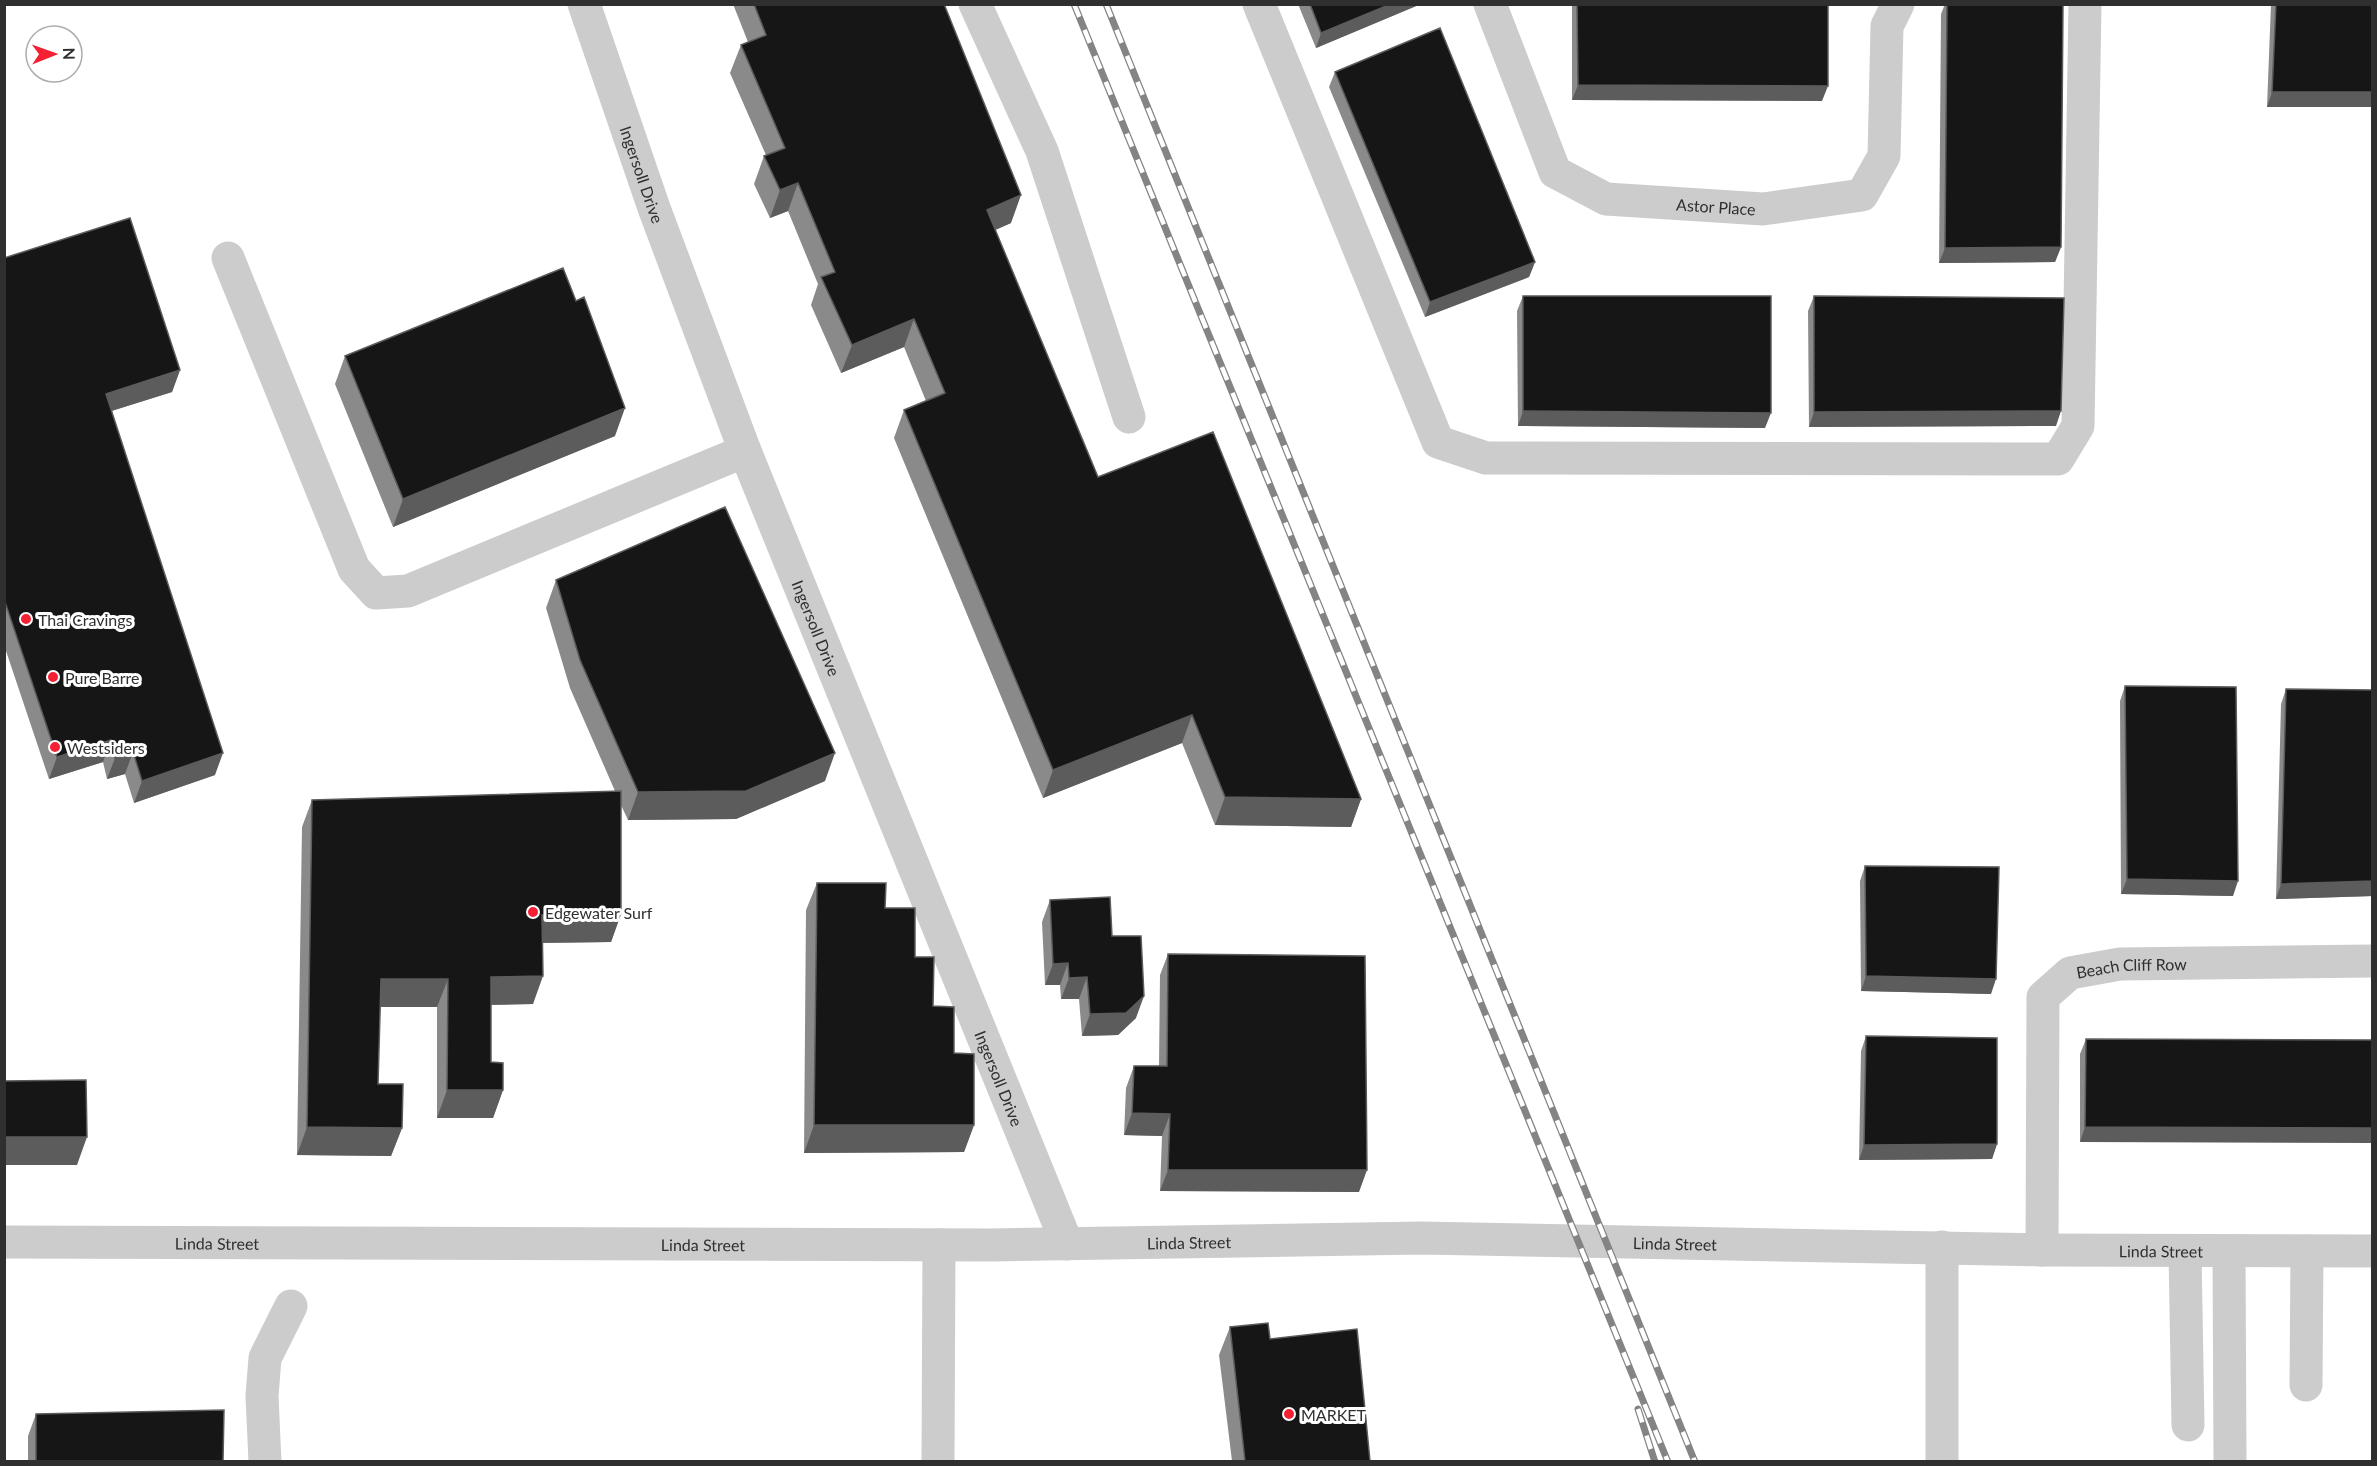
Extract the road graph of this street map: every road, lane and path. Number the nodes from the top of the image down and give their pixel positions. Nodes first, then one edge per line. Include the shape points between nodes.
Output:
1 (584, 4) edge
2 (975, 4) edge
3 (1259, 4) edge
4 (1490, 4) edge
5 (1898, 4) edge
6 (2085, 4) edge
7 (228, 258) dead end
8 (1129, 417) dead end
9 (746, 451) junction
10 (2373, 961) edge
11 (4, 1242) edge
12 (1067, 1244) junction
13 (939, 1245) junction
14 (1942, 1247) junction
15 (2042, 1250) junction
16 (2185, 1251) junction
17 (2229, 1251) junction
18 (2307, 1251) junction
19 (2373, 1251) edge
20 (291, 1306) dead end
21 (2306, 1385) dead end
22 (2188, 1425) dead end
23 (265, 1461) edge
24 (938, 1461) edge
25 (1941, 1461) edge
26 (2230, 1461) edge

1 - 9 street, Ingersoll Drive via 654,208
2 - 8 street via 1042,152
3 - 6 street via 1438,442 1486,458 2058,459 2079,426
4 - 5 street, Astor Place via 1555,172 1606,199 1763,209 1862,195 1884,156 1887,26
7 - 9 street via 354,569 376,592 408,591
9 - 12 street, Ingersoll Drive
10 - 15 street, Beach Cliff Row via 2120,964 2070,973 2043,997
11 - 13 street, Linda Street
12 - 13 street, Linda Street
12 - 14 street, Linda Street via 1422,1238
13 - 24 street
14 - 15 street, Linda Street
14 - 25 street
15 - 16 street, Linda Street
16 - 17 street, Linda Street
16 - 22 street
17 - 18 street, Linda Street
17 - 26 street
18 - 19 street, Linda Street
18 - 21 street
20 - 23 street via 265,1358

